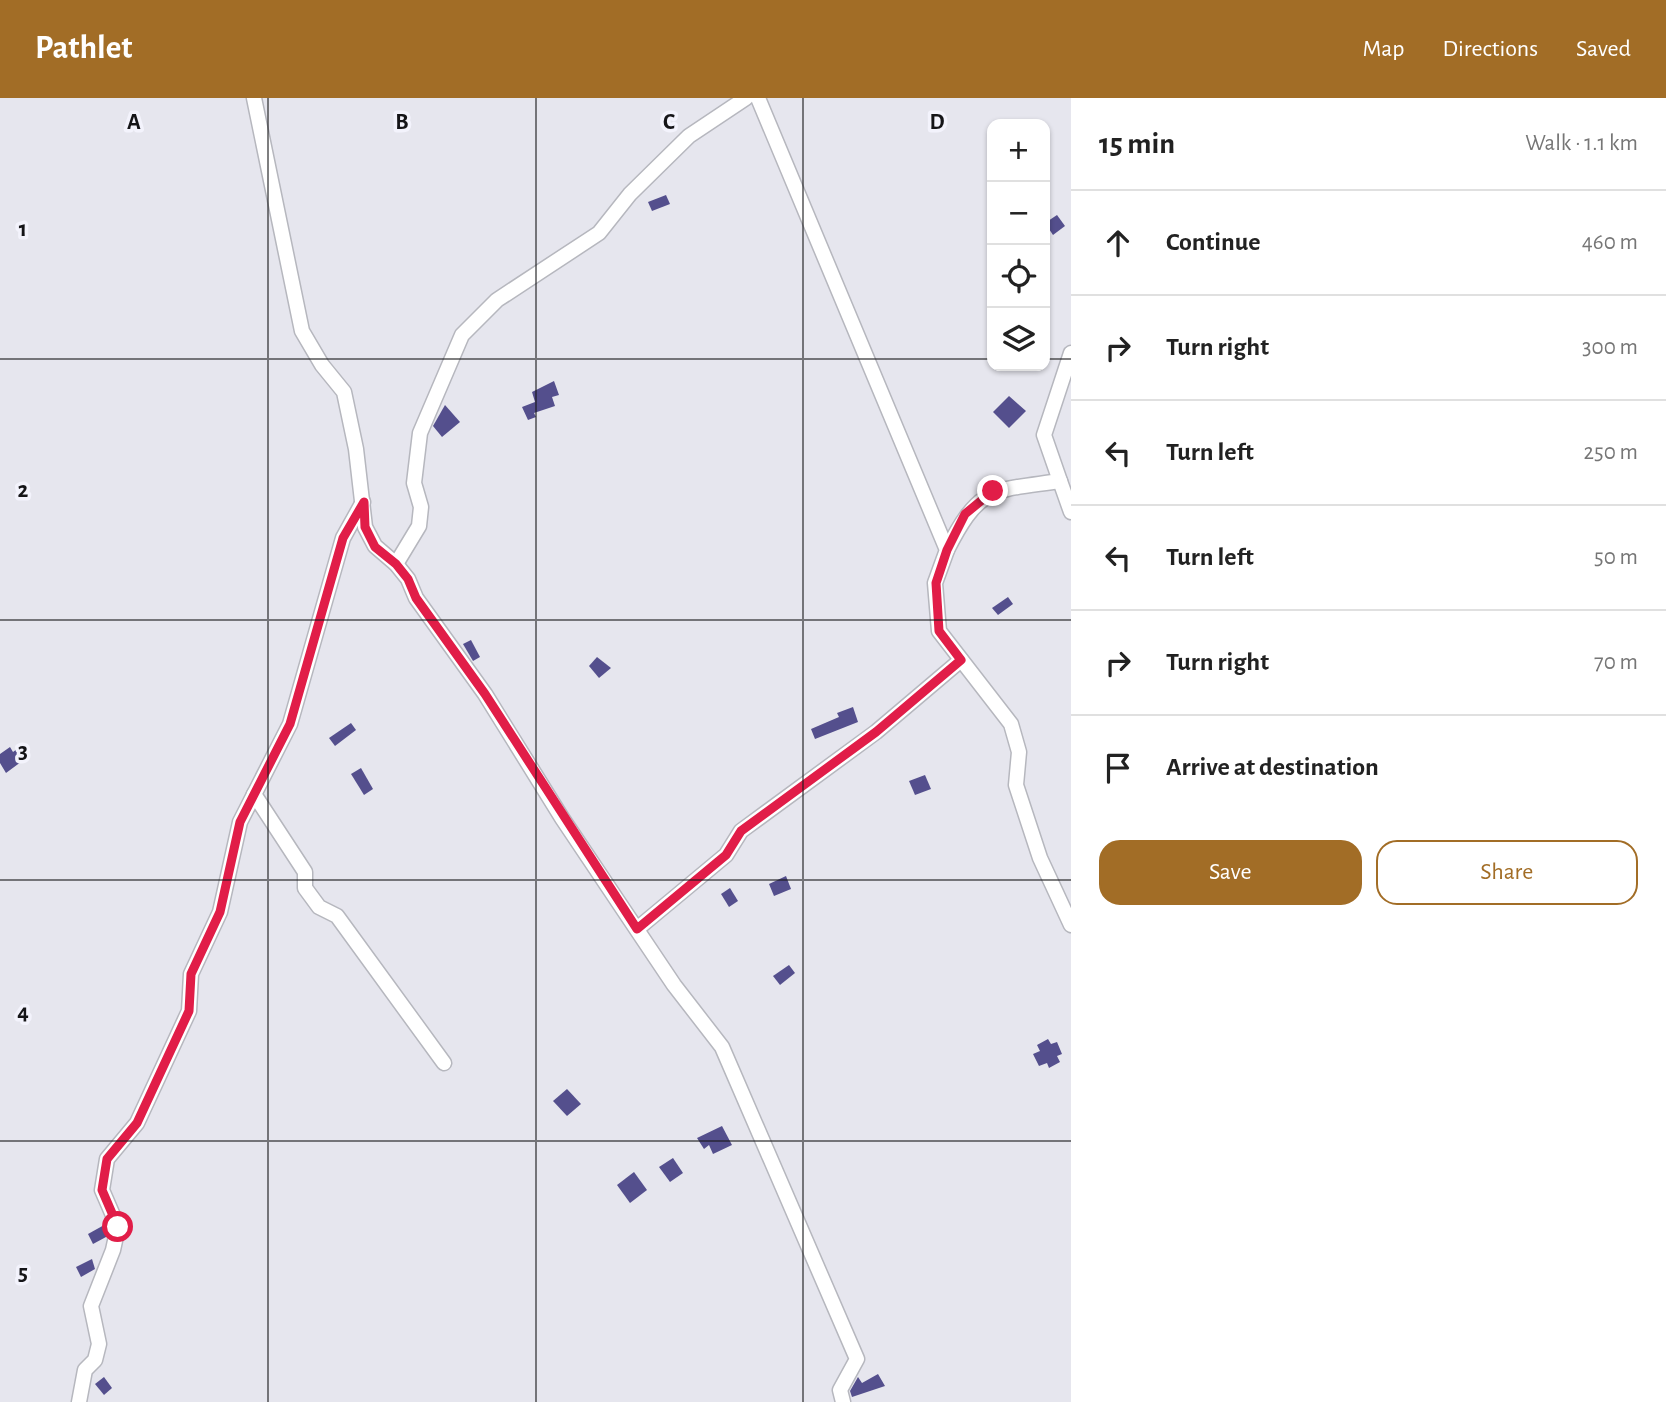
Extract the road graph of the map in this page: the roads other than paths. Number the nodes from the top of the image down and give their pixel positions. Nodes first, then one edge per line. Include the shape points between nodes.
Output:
1 (254, 98) edge
2 (746, 98) edge
3 (758, 98) edge
4 (1071, 353) edge
5 (1060, 481) junction
6 (364, 502) junction
7 (1071, 512) edge
8 (947, 550) junction
9 (396, 564) junction
10 (961, 660) junction
11 (254, 794) junction
12 (1071, 925) edge
13 (637, 929) junction
14 (444, 1063) dead end
15 (79, 1402) edge
16 (843, 1402) edge

1 - 6 street via 302,331 344,393
2 - 9 street via 689,136 630,194 599,233 497,300 462,335 420,433 414,483 421,507 419,526
3 - 8 street
4 - 5 street via 1044,435
5 - 7 street
5 - 8 street via 993,491 965,514
6 - 9 street via 365,527 375,547
6 - 11 street via 343,538 290,724
8 - 10 street via 936,583 939,631
9 - 13 street
10 - 12 street via 1011,724 1019,752 1016,785 1040,858
10 - 13 street via 876,732 741,831 726,855
11 - 14 street via 305,872 305,888 312,898 337,916
11 - 15 street via 240,822 220,912 191,974 189,1011 137,1123 107,1159 102,1190 118,1227 91,1306 99,1344 95,1360 85,1370
13 - 16 street via 722,1047 858,1359 840,1390

